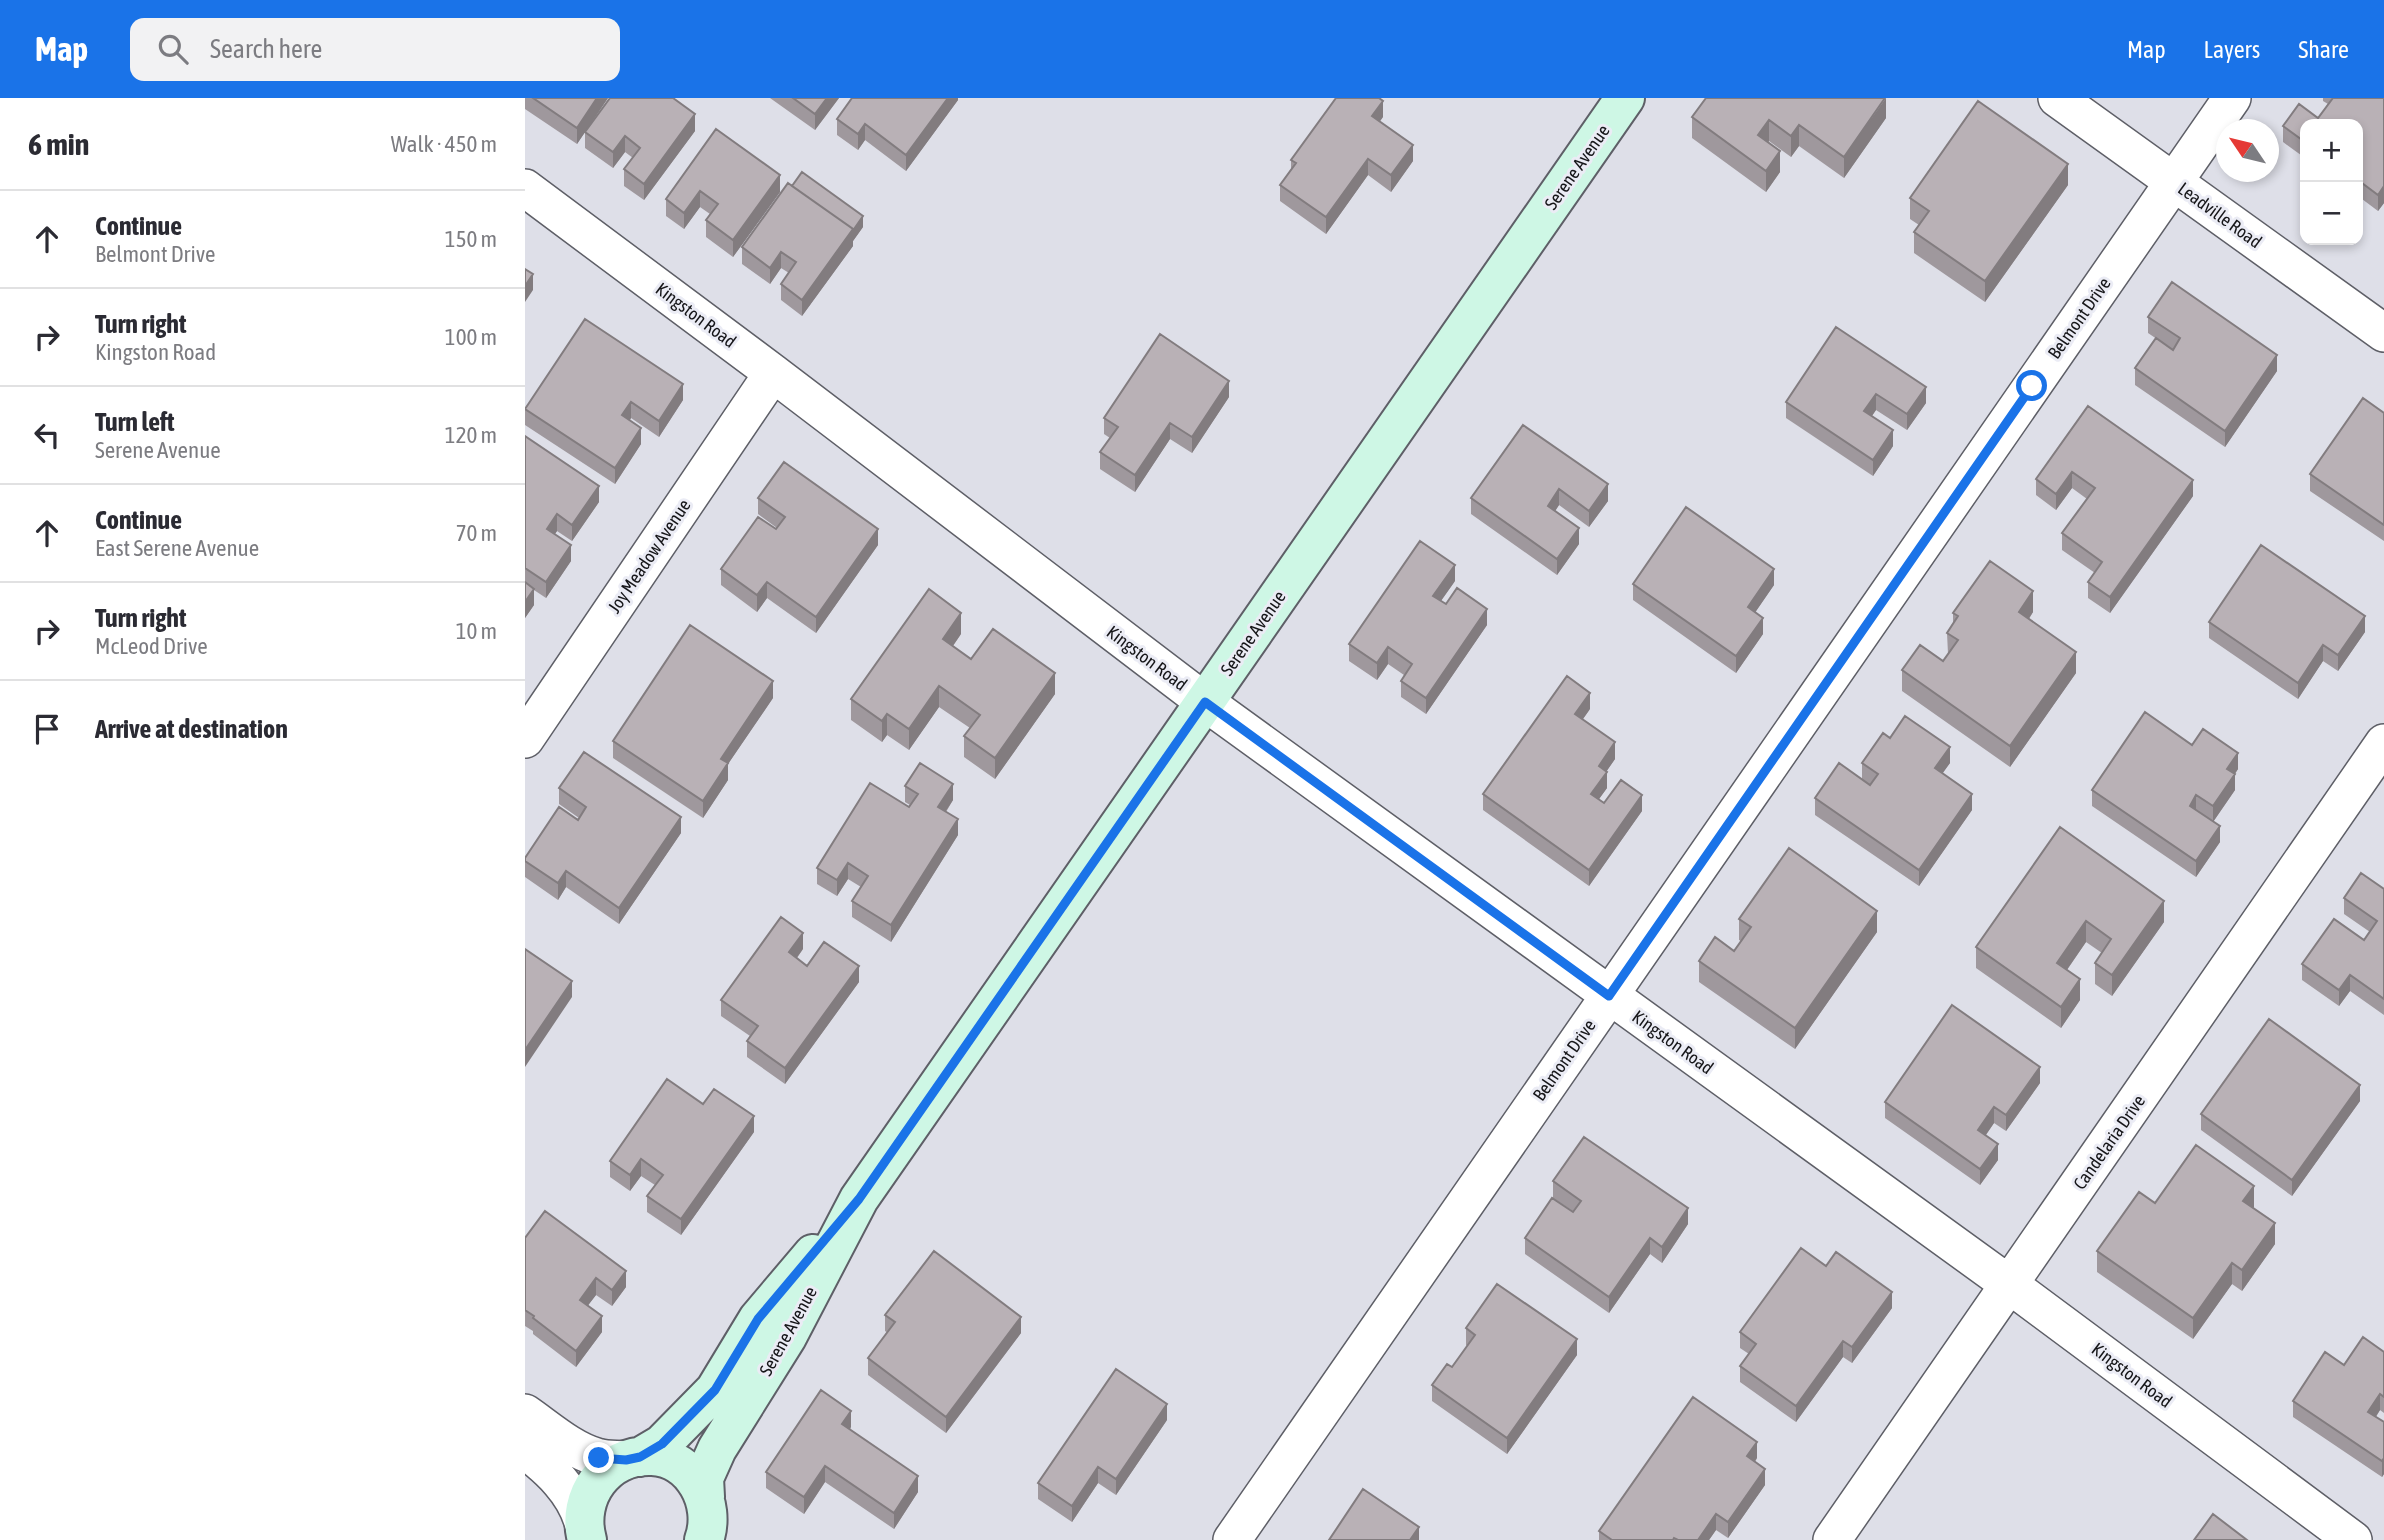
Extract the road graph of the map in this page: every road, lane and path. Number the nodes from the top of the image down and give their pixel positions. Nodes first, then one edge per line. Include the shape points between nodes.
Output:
1 (1625, 98) edge
2 (2057, 98) edge
3 (2232, 98) edge
4 (2173, 182) junction
5 (525, 188) edge
6 (2384, 333) edge
7 (773, 373) junction
8 (1205, 702) junction
9 (525, 739) edge
10 (2384, 743) edge
11 (1609, 996) junction
12 (859, 1199) junction
13 (2010, 1285) junction
14 (525, 1413) edge
15 (525, 1450) edge
16 (633, 1458) junction
17 (709, 1523) edge
18 (585, 1533) edge
19 (1232, 1540) edge
20 (1832, 1540) edge
21 (2353, 1540) edge

1 - 8 street, Serene Avenue
2 - 4 street, Leadville Road
3 - 4 street, Belmont Drive
4 - 6 street, Leadville Road
4 - 11 street, Belmont Drive
5 - 7 street, Kingston Road
7 - 8 street, Kingston Road
7 - 9 street, Joy Meadow Avenue
8 - 11 street, Kingston Road
8 - 12 street, Serene Avenue
10 - 13 street, Candelaria Drive
11 - 13 street, Kingston Road
11 - 19 street, Belmont Drive
12 - 16 street via 758,1319 715,1390 662,1444
12 - 17 street, Serene Avenue via 787,1337 716,1449 704,1478
13 - 20 street, Candelaria Drive
13 - 21 street, Kingston Road
14 - 16 street via 574,1447 599,1458
15 - 18 street via 570,1493
16 - 17 street via 654,1456 680,1466 693,1477
16 - 18 street via 613,1465 597,1480 589,1494

